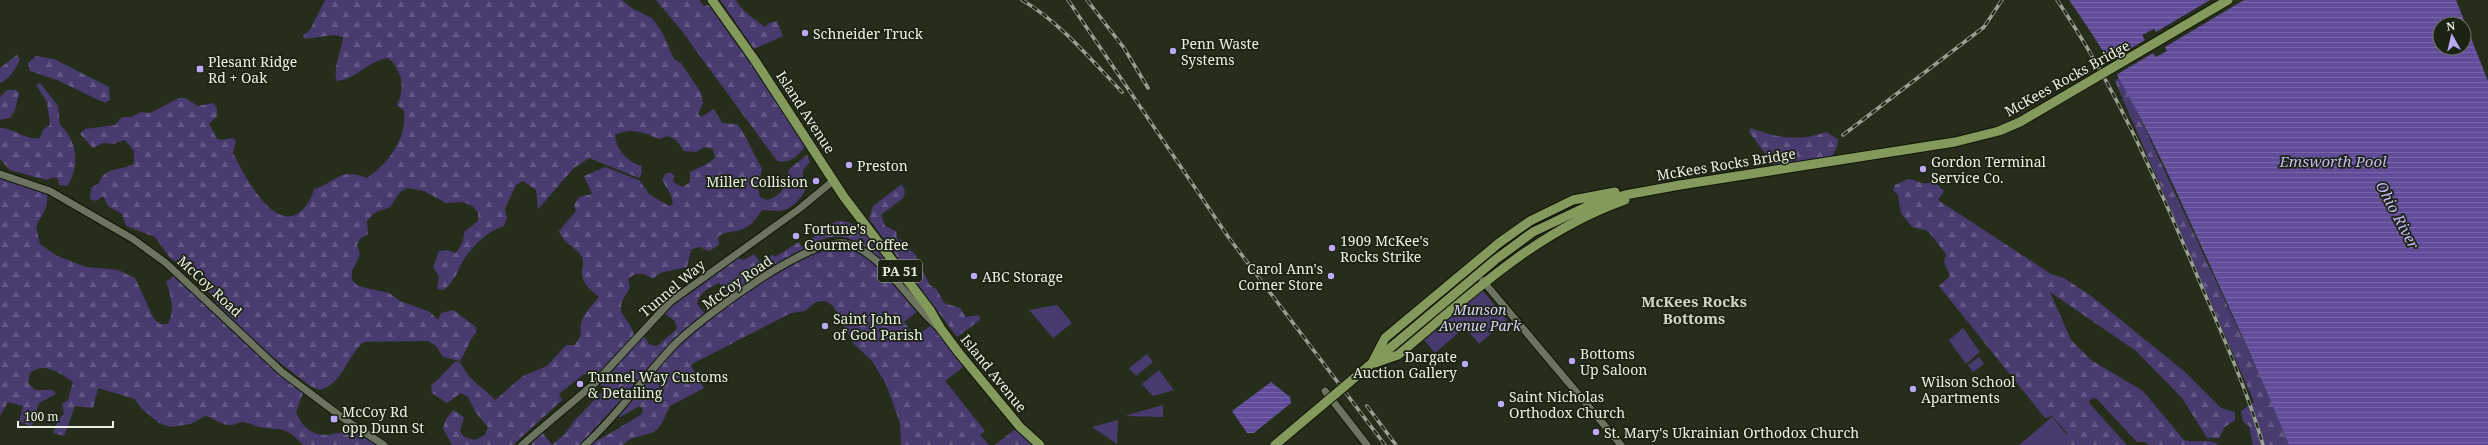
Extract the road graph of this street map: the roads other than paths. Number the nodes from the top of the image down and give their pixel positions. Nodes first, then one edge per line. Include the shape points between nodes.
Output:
1 (712, 0) edge
2 (2228, 0) edge
3 (0, 174) edge
4 (833, 180) junction
5 (1650, 191) junction
6 (1484, 282) junction
7 (941, 329) junction
8 (1372, 363) junction
9 (1325, 392) dead end
10 (384, 445) edge
11 (522, 445) edge
12 (585, 445) edge
13 (1040, 445) edge
14 (1275, 445) edge
15 (1367, 445) edge
16 (1621, 445) edge

1 - 4 main road, Island Avenue / PA 51
2 - 5 main road, McKees Rocks Bridge, bridge via 2043,110 1999,131 1955,142
3 - 10 street, McCoy Road via 50,191 133,239 166,263 282,372 347,421
4 - 7 main road, Island Avenue / PA 51 via 930,310
4 - 11 street, Tunnel Way via 799,209 670,302 646,325 596,383
5 - 6 main road via 1553,232
5 - 8 main road, McKees Rocks Bridge via 1590,205 1533,232 1500,256
5 - 8 main road via 1625,191 1565,203 1540,215 1510,234 1385,338
6 - 8 main road via 1398,355
6 - 16 street
7 - 12 street, McCoy Road via 923,315 891,276 871,257 849,244 831,243 791,260 761,277 676,344 605,427
7 - 13 main road, Island Avenue / PA 51 via 1020,427
8 - 14 main road, McKees Rocks Bridge, bridge
9 - 15 street

